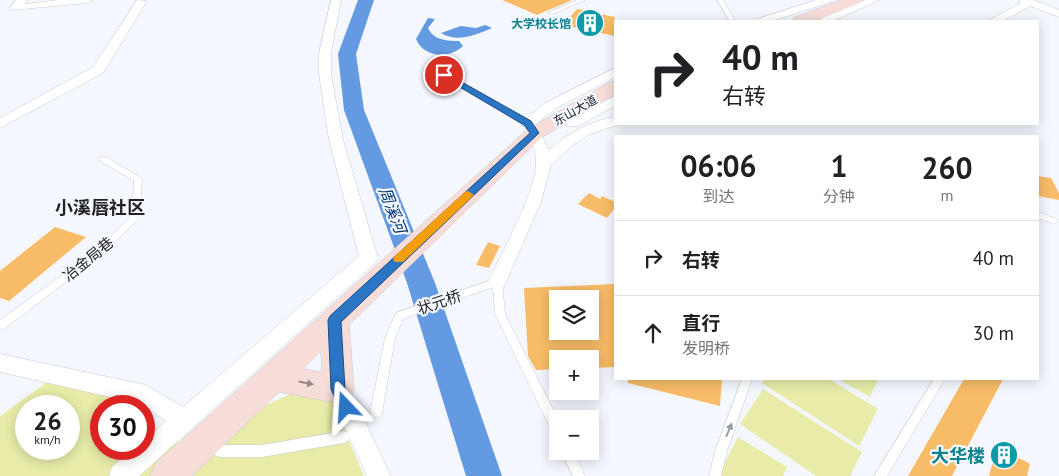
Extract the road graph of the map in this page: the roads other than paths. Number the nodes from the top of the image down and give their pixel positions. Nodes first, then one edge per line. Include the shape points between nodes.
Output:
1 (22, 0) edge
2 (88, 0) edge
3 (336, 0) edge
4 (582, 0) edge
5 (720, 0) edge
6 (827, 0) edge
7 (855, 0) edge
8 (874, 0) edge
9 (142, 1) dead end
10 (1026, 1) edge
11 (551, 13) dead end
12 (1059, 14) edge
13 (731, 19) dead end
14 (764, 20) edge
15 (803, 20) edge
16 (826, 20) edge
17 (996, 20) edge
18 (614, 73) edge
19 (444, 75) dead end
20 (614, 87) edge
21 (614, 101) edge
22 (614, 121) edge
23 (573, 123) dead end
24 (0, 124) edge
25 (531, 128) junction
26 (103, 159) dead end
27 (544, 163) junction
28 (1039, 215) edge
29 (1054, 221) dead end
30 (497, 282) junction
31 (334, 320) junction
32 (0, 326) edge
33 (0, 363) edge
34 (274, 377) junction
35 (747, 380) edge
36 (939, 380) edge
37 (338, 389) junction
38 (376, 413) dead end
39 (549, 414) edge
40 (185, 424) junction
41 (344, 437) dead end
42 (219, 451) dead end
43 (571, 460) edge
44 (121, 476) edge
45 (167, 476) edge
46 (379, 476) edge
47 (579, 476) edge
48 (715, 476) edge
49 (880, 476) edge

1 - 2 street via 15,8
3 - 40 street via 325,53 325,74 336,140 370,258
4 - 11 lane
5 - 13 lane
6 - 14 street
7 - 15 main road
8 - 16 street
9 - 24 street via 98,70
10 - 12 street
10 - 17 street
18 - 25 street via 550,106
19 - 25 lane
20 - 25 main road, 东山大道
21 - 23 street
22 - 27 street via 604,122 573,137
25 - 27 street
25 - 31 main road, 东山大道 via 450,212
26 - 32 lane, 冶金局巷 via 138,180 136,217 102,251
27 - 30 street via 541,181
28 - 29 lane
30 - 38 lane, 状元桥 via 399,316 390,338
30 - 39 lane via 500,314
31 - 34 main road, 东山大道
31 - 37 main road
33 - 40 street via 146,395
34 -> 37 main road
34 - 45 main road, 东山大道
48 -> 35 lane
36 - 49 lane
37 - 46 street
40 - 44 street
41 - 42 lane via 262,450
43 - 47 lane

